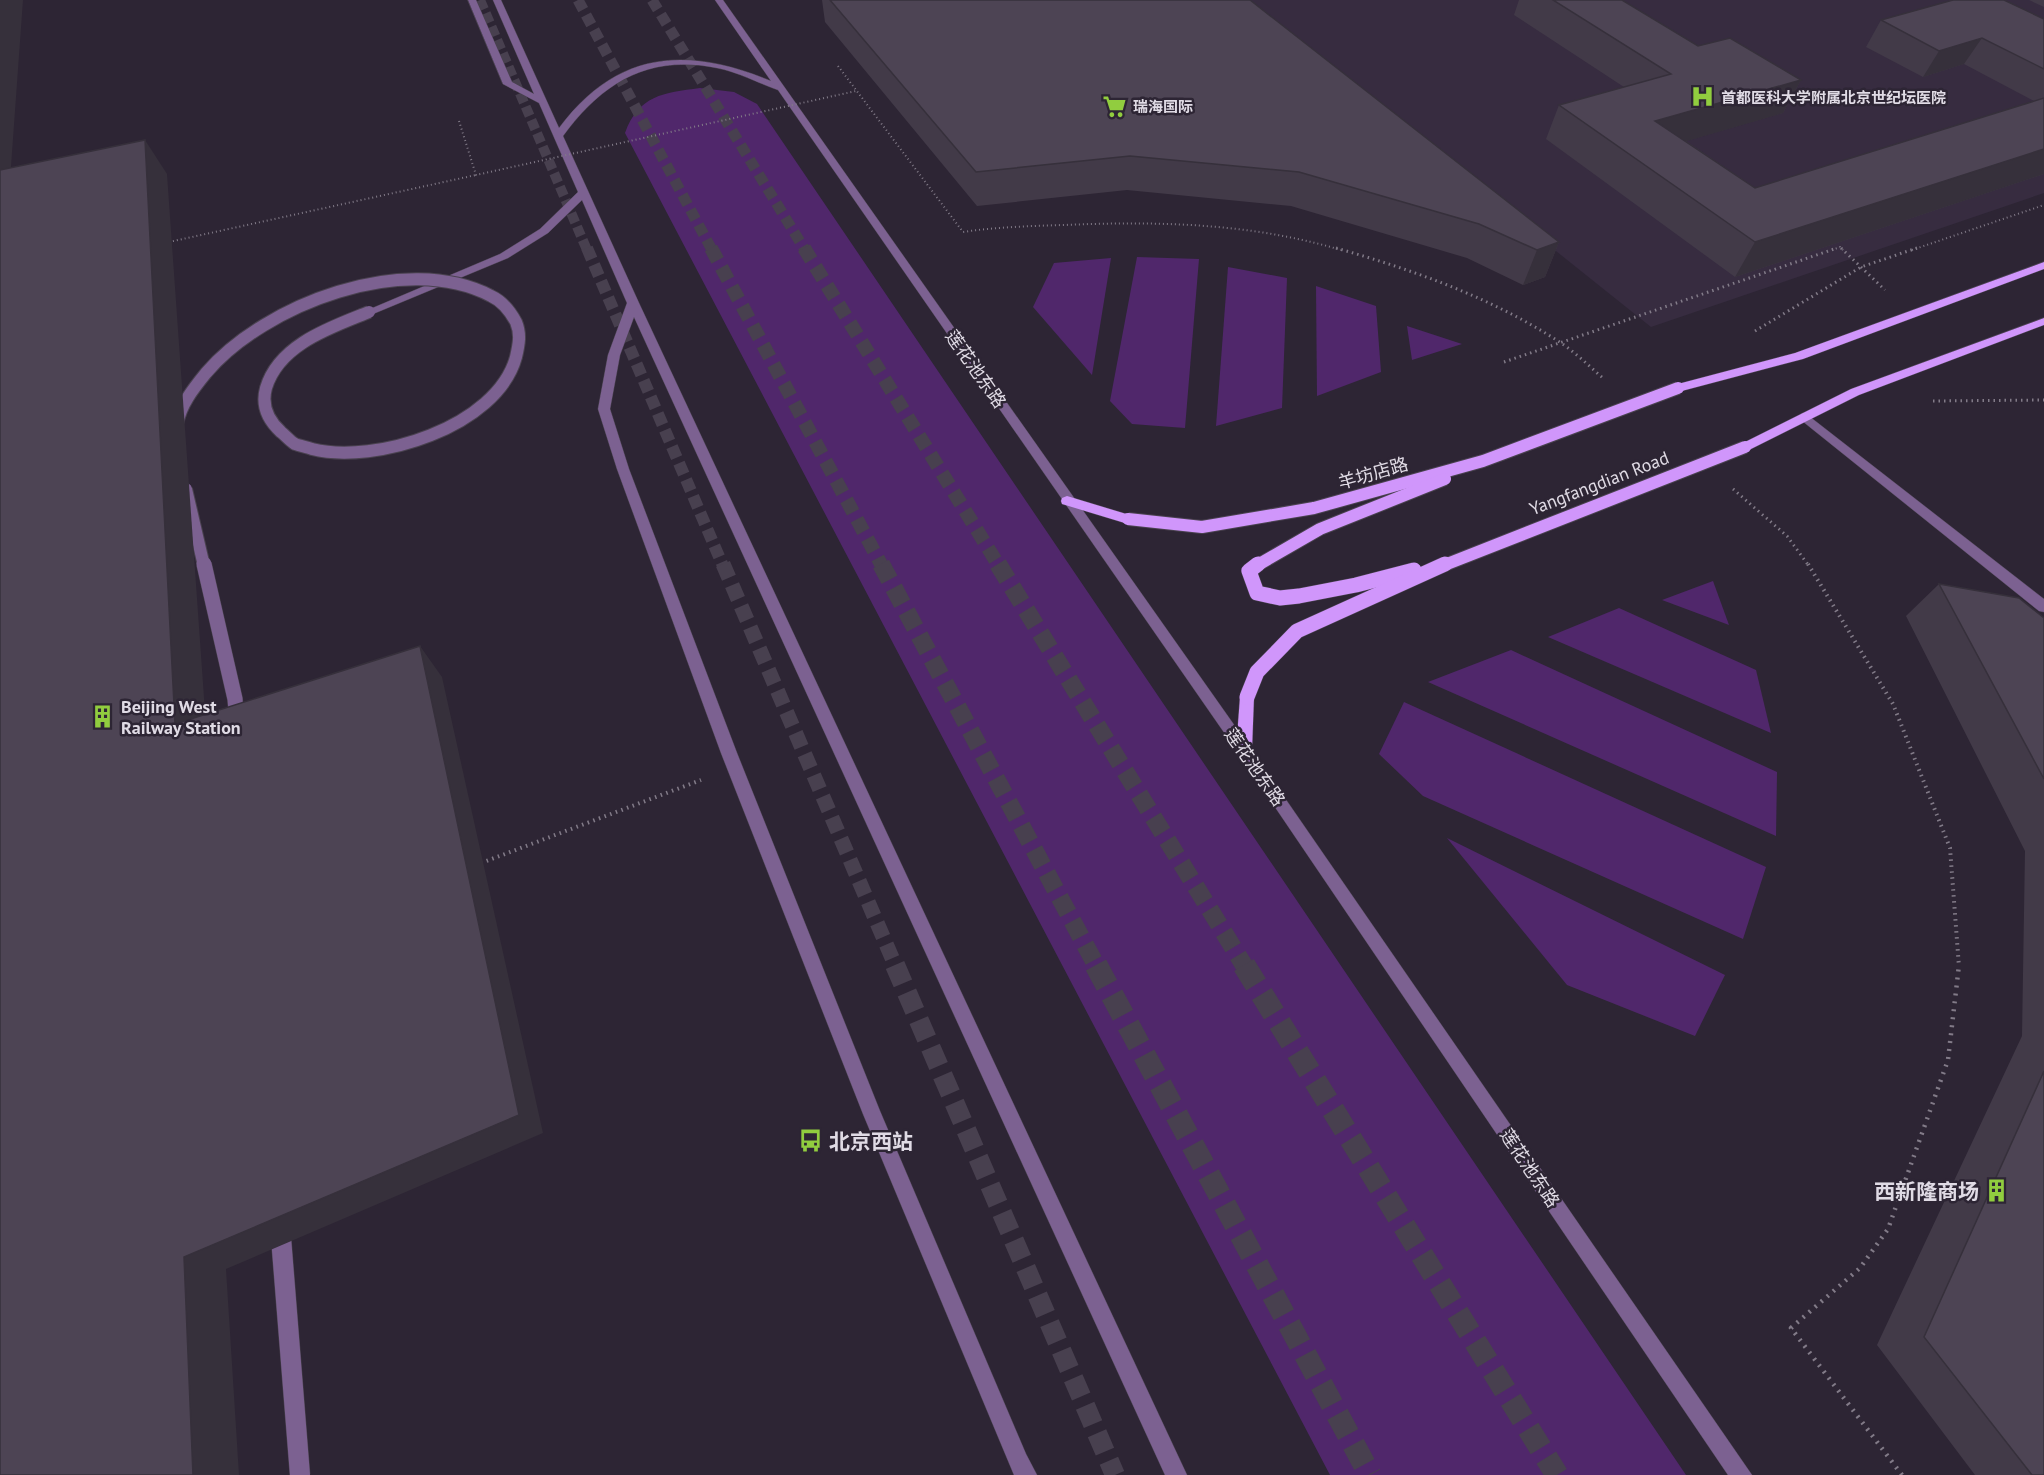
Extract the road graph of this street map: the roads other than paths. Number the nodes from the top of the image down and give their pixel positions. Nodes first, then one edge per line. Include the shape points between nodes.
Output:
1 (472, 0) edge
2 (497, 0) edge
3 (719, 0) edge
4 (782, 89) junction
5 (542, 101) junction
6 (558, 136) junction
7 (584, 192) junction
8 (2044, 265) edge
9 (633, 303) junction
10 (2044, 321) edge
11 (1805, 417) junction
12 (175, 439) dead end
13 (1483, 461) junction
14 (182, 473) dead end
15 (1067, 501) junction
16 (1456, 559) junction
17 (2044, 607) edge
18 (238, 735) edge
19 (1244, 750) junction
20 (278, 1205) edge
21 (300, 1475) edge
22 (1026, 1475) edge
23 (1176, 1475) edge
24 (1741, 1475) edge

1 - 5 street via 508,84
2 - 5 street
3 - 4 street, 莲花池东路
4 - 6 street via 718,66 667,63 636,70 610,82 587,100
4 - 15 street, 莲花池东路
5 - 6 street
6 - 7 street
7 - 9 street
7 - 12 street, bridge via 544,231 504,256 369,312 331,327 303,342 283,360 263,396 266,414 275,429 292,443 310,450 359,453 435,435 483,406 495,394 515,366 521,349 520,335 504,304 492,296 469,287 417,280 354,289 295,308 245,336 215,361 190,393 177,420
8 - 13 main road, 羊坊店路, bridge via 1799,356 1678,388
9 - 22 street via 614,354 604,409 623,469 872,1114
9 - 23 street
10 - 11 main road, Yangfangdian Road via 1855,392
11 - 16 main road, Yangfangdian Road, bridge via 1745,447
11 - 17 street
13 - 15 main road, 羊坊店路, bridge via 1314,508 1202,527 1128,519
13 - 16 main road, bridge via 1320,529 1249,571 1257,593 1280,598 1356,585
14 - 18 street, bridge via 235,699
15 - 19 street, 莲花池东路
16 - 19 main road, Yangfangdian Road, bridge via 1297,631 1257,672 1247,697
19 - 24 street, 莲花池东路
20 - 21 street, bridge

